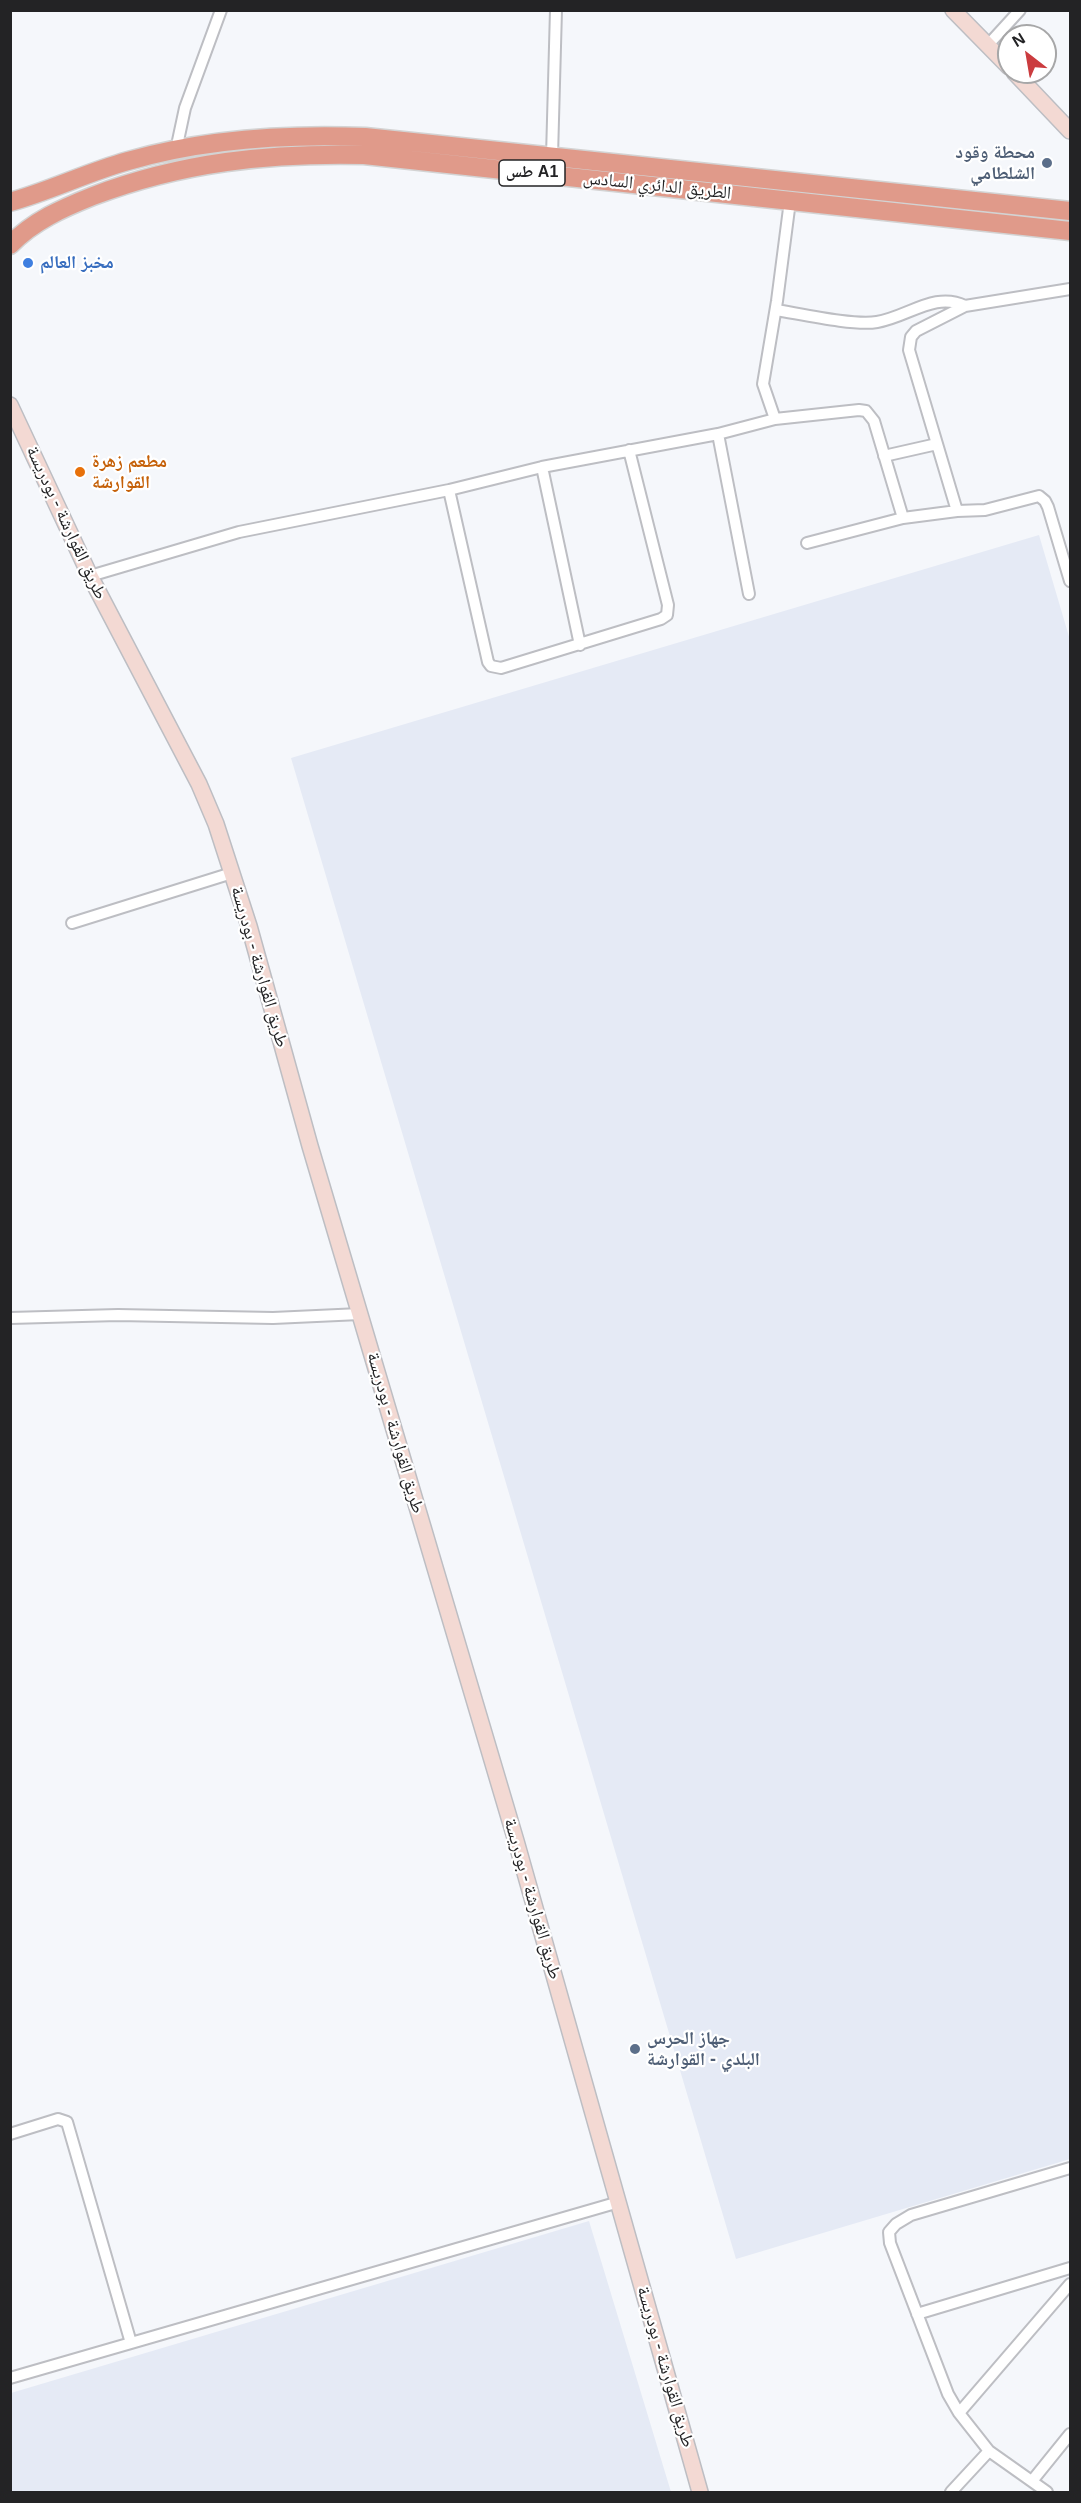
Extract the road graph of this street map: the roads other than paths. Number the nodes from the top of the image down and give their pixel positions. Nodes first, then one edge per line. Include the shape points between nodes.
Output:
1 (221, 10) edge
2 (556, 10) edge
3 (953, 10) edge
4 (1020, 10) edge
5 (988, 45) junction
6 (997, 54) edge
7 (1026, 84) edge
8 (1071, 131) edge
9 (176, 150) junction
10 (521, 153) junction
11 (552, 156) junction
12 (518, 171) junction
13 (790, 201) junction
14 (10, 202) edge
15 (1071, 211) edge
16 (1071, 231) edge
17 (10, 245) edge
18 (1071, 288) edge
19 (965, 306) junction
20 (776, 310) junction
21 (10, 405) edge
22 (775, 419) junction
23 (718, 434) junction
24 (937, 444) junction
25 (629, 450) junction
26 (884, 456) junction
27 (542, 467) junction
28 (449, 490) junction
29 (957, 511) junction
30 (903, 518) junction
31 (807, 543) dead end
32 (1065, 544) edge
33 (90, 576) junction
34 (1071, 582) edge
35 (749, 594) dead end
36 (580, 645) junction
37 (232, 873) junction
38 (72, 923) dead end
39 (360, 1314) junction
40 (10, 1318) edge
41 (10, 2134) edge
42 (1071, 2168) edge
43 (619, 2202) junction
44 (1071, 2268) edge
45 (1071, 2284) edge
46 (917, 2314) junction
47 (131, 2343) junction
48 (10, 2378) edge
49 (959, 2413) junction
50 (1071, 2434) edge
51 (989, 2451) junction
52 (1032, 2481) junction
53 (700, 2493) edge
54 (951, 2493) edge
55 (1047, 2493) edge

1 - 9 street via 185,108
2 - 11 street
3 - 5 main road
4 - 5 street
5 - 6 main road
7 - 8 main road
9 - 10 highway, الطريق الدائري السادس / طس A1 via 315,135
9 - 14 highway, الطريق الدائري السادس / طس A1 via 128,161
10 - 11 highway, الطريق الدائري السادس / طس A1
10 - 12 highway
11 - 15 highway, الطريق الدائري السادس / طس A1
12 - 13 highway, الطريق الدائري السادس / طس A1
12 - 17 highway, الطريق الدائري السادس / طس A1 via 354,154 216,162 145,179 64,208 38,222
13 - 16 highway, الطريق الدائري السادس / طس A1
13 - 20 street
18 - 19 street
19 - 20 street via 954,300 939,301 868,323
19 - 24 street via 916,331 908,344
20 - 22 street via 763,384
21 - 33 main road, طريق القوارشة - بودريسة
22 - 23 street
22 - 26 street via 866,411 874,421
23 - 25 street
23 - 35 street
24 - 26 street
24 - 29 street
25 - 27 street
25 - 36 street via 668,605 667,615
26 - 30 street
27 - 28 street
27 - 36 street
28 - 33 street via 211,539
28 - 36 street via 488,663 501,668
29 - 30 street
29 - 32 street via 985,510 1039,496 1046,501
30 - 31 street
32 - 34 street
33 - 37 main road, طريق القوارشة - بودريسة via 208,801
37 - 38 street
37 - 39 main road, طريق القوارشة - بودريسة
39 - 40 street via 273,1318
39 - 43 main road, طريق القوارشة - بودريسة
41 - 47 street via 58,2119 67,2122
42 - 46 street via 911,2215 896,2224 889,2232 890,2243
43 - 47 street
43 - 53 main road, طريق القوارشة - بودريسة
44 - 46 street
45 - 49 street
46 - 49 street via 937,2369
47 - 48 street
49 - 51 street
50 - 52 street
51 - 52 street
51 - 54 street
52 - 55 street

